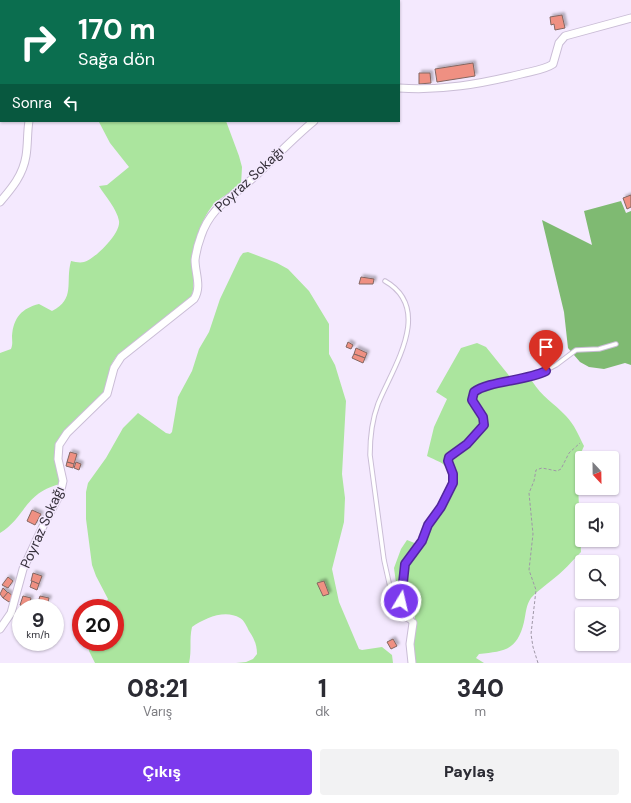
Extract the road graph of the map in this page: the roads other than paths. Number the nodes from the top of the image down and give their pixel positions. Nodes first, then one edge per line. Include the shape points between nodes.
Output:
1 (631, 18) edge
2 (400, 88) edge
3 (29, 122) edge
4 (313, 122) edge
5 (0, 202) edge
6 (385, 281) dead end
7 (616, 344) dead end
8 (413, 623) junction
9 (0, 630) edge
10 (412, 663) edge

1 - 2 street via 566,36 559,43 553,64 540,69 473,84 429,90
3 - 5 street via 24,166 17,181
4 - 9 street, Poyraz Sokağı via 284,146 249,182 213,211 197,248 195,259 198,290 194,299 122,357 114,368 107,394 62,439 58,452 63,481 60,494 23,569 11,613
6 - 8 lane via 400,293 410,322 405,342 374,417 370,455 384,560 394,602 402,616
7 - 8 lane via 599,349 576,350 535,376 492,385 474,392 472,400 483,417 484,425 467,444 449,457 453,483 404,569 401,601
8 - 10 street via 410,644

